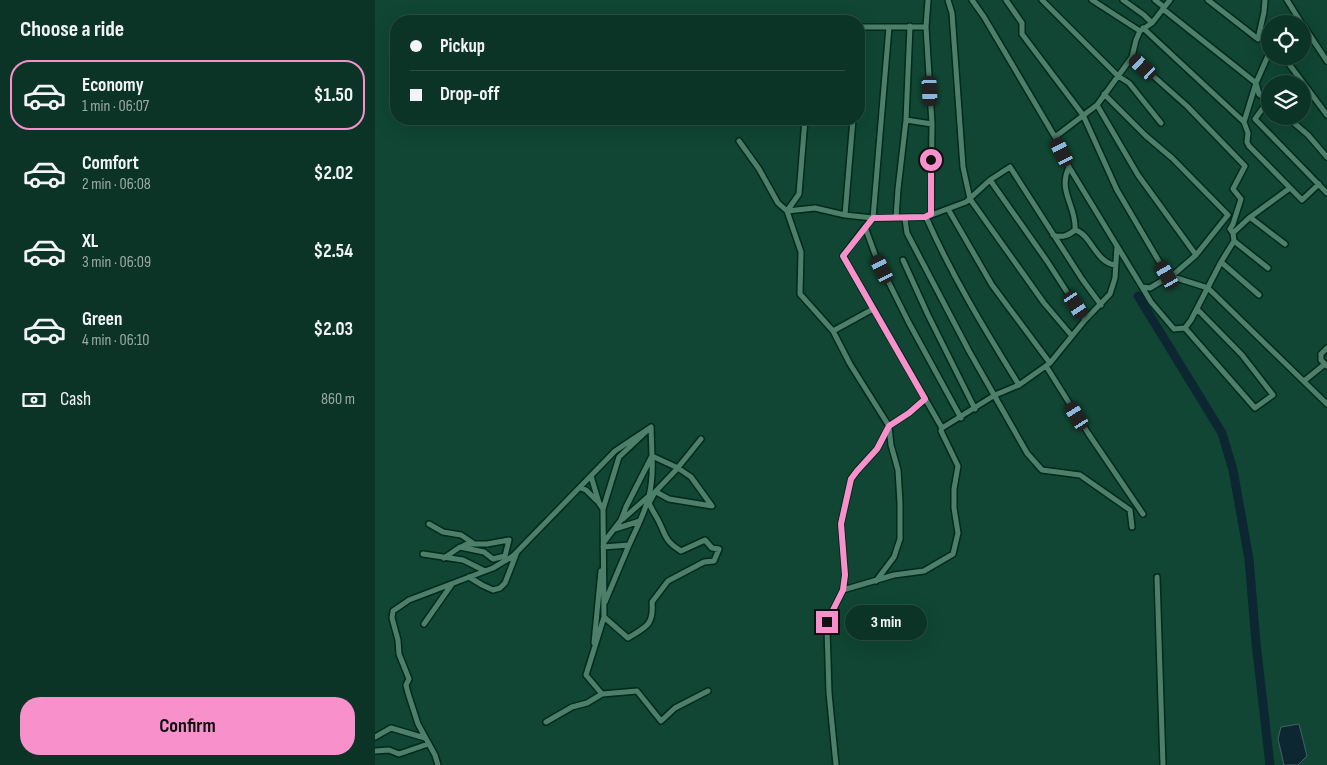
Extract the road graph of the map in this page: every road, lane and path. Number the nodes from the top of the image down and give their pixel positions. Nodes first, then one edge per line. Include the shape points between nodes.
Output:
1 (928, 0) edge
2 (948, 0) edge
3 (972, 0) edge
4 (1006, 0) edge
5 (1042, 0) edge
6 (1092, 0) edge
7 (1123, 0) edge
8 (1155, 0) edge
9 (1170, 0) edge
10 (1208, 0) edge
11 (1265, 0) edge
12 (1287, 0) edge
13 (1163, 8) junction
14 (1296, 15) edge
15 (1151, 22) junction
16 (910, 26) junction
17 (865, 27) edge
18 (889, 27) junction
19 (926, 27) junction
20 (1142, 30) junction
21 (1311, 37) edge
22 (1132, 57) junction
23 (1327, 61) edge
24 (1264, 65) edge
25 (1290, 65) edge
26 (1118, 76) junction
27 (1256, 83) junction
28 (1104, 94) junction
29 (1261, 96) edge
30 (1097, 105) junction
31 (1261, 112) edge
32 (1083, 115) junction
33 (1327, 115) edge
34 (906, 120) junction
35 (1244, 122) junction
36 (1161, 123) dead end
37 (932, 124) junction
38 (805, 125) edge
39 (852, 125) edge
40 (1296, 125) edge
41 (1055, 137) junction
42 (739, 141) dead end
43 (1327, 157) edge
44 (1069, 168) junction
45 (990, 180) junction
46 (1319, 184) junction
47 (1290, 188) junction
48 (1327, 193) edge
49 (970, 198) junction
50 (948, 209) junction
51 (787, 211) junction
52 (845, 215) junction
53 (928, 216) junction
54 (873, 218) junction
55 (896, 218) junction
56 (1251, 218) junction
57 (905, 219) junction
58 (865, 227) junction
59 (1075, 230) junction
60 (1233, 233) junction
61 (1053, 235) junction
62 (1234, 241) junction
63 (1285, 244) dead end
64 (1117, 245) junction
65 (1196, 255) junction
66 (903, 260) dead end
67 (1221, 262) junction
68 (1115, 265) junction
69 (1268, 268) dead end
70 (1170, 276) junction
71 (1142, 287) junction
72 (1208, 288) junction
73 (1259, 295) dead end
74 (1101, 305) junction
75 (873, 309) junction
76 (1197, 309) junction
77 (1085, 320) junction
78 (1185, 328) junction
79 (833, 332) junction
80 (1072, 336) junction
81 (1327, 348) edge
82 (1048, 364) junction
83 (1326, 365) edge
84 (1304, 381) junction
85 (1019, 384) junction
86 (995, 395) junction
87 (925, 399) junction
88 (1327, 404) edge
89 (975, 408) junction
90 (961, 418) junction
91 (889, 426) junction
92 (651, 427) junction
93 (942, 428) junction
94 (701, 439) dead end
95 (653, 456) junction
96 (678, 468) junction
97 (591, 476) junction
98 (581, 488) junction
99 (657, 493) dead end
100 (651, 494) junction
101 (649, 503) junction
102 (602, 507) junction
103 (1143, 514) dead end
104 (621, 520) junction
105 (640, 521) junction
106 (429, 524) dead end
107 (1132, 527) dead end
108 (614, 530) junction
109 (473, 544) junction
110 (629, 545) junction
111 (461, 547) junction
112 (603, 548) junction
113 (517, 552) junction
114 (423, 554) dead end
115 (444, 558) junction
116 (485, 571) junction
117 (469, 577) junction
118 (1157, 577) dead end
119 (875, 581) junction
120 (452, 584) junction
121 (611, 586) junction
122 (843, 590) junction
123 (604, 604) junction
124 (605, 617) junction
125 (424, 624) dead end
126 (593, 654) junction
127 (708, 691) dead end
128 (602, 694) junction
129 (545, 722) dead end
130 (375, 737) edge
131 (425, 738) junction
132 (428, 744) junction
133 (375, 751) edge
134 (438, 765) edge
135 (836, 765) edge
136 (1163, 765) edge

1 - 19 street
2 - 49 street via 953,13 963,167
3 - 41 street
4 - 32 street via 1022,23 1022,34
5 - 26 street
6 - 20 street
7 - 15 street
8 - 13 street
9 - 13 street
10 - 11 street via 1257,39
12 - 14 street
13 - 15 street
13 - 27 street
15 - 20 street
16 - 18 street
16 - 19 street
16 - 34 street
17 - 18 street
18 - 54 street
19 - 37 street
20 - 22 street via 1135,40
20 - 35 street
21 - 23 street
22 - 26 street
22 - 60 street via 1187,106 1245,166 1233,189 1241,199 1230,229
24 - 27 street
25 - 33 street
26 - 28 street
26 - 36 street via 1129,84
27 - 29 street
27 - 35 street
28 - 30 street
28 - 65 street via 1228,215
30 - 32 street
30 - 65 street via 1138,175
31 - 46 street via 1255,119
32 - 41 street
32 - 70 street via 1117,190
34 - 37 street
34 - 55 street
35 - 47 street via 1249,146
37 - 53 street
38 - 51 street via 799,194
39 - 52 street
40 - 43 street
41 - 44 street
42 - 51 street via 778,203
44 - 59 street via 1064,188
44 - 64 street
45 - 49 street
45 - 61 street via 1010,167
45 - 77 street
46 - 47 street via 1302,200
46 - 48 street
47 - 56 street
49 - 50 street
49 - 80 street via 1044,303
50 - 53 street
50 - 82 street via 992,285
51 - 52 street via 815,208
51 - 79 street via 801,252 799,294
52 - 54 street
53 - 57 street
53 - 85 street via 951,271
54 - 55 street
54 - 58 street
55 - 57 street
56 - 60 street
56 - 63 street
57 - 86 street via 907,233
58 - 75 street via 843,256
58 - 90 street via 909,323
59 - 61 street via 1070,235
59 - 68 street via 1101,258
60 - 62 street
61 - 74 street
62 - 67 street
62 - 69 street
64 - 68 street
64 - 71 street
65 - 70 street
66 - 89 street
67 - 72 street
67 - 73 street
68 - 74 street via 1110,294
70 - 71 street via 1150,288
70 - 72 street
71 - 78 street via 1168,324 1175,330
72 - 76 street
72 - 84 street
74 - 77 street
75 - 79 street
75 - 87 street
76 - 78 street
76 - 78 street via 1241,355 1273,395 1255,408
77 - 80 street
79 - 91 street
80 - 82 street
81 - 83 street via 1321,354
82 - 85 street
82 - 103 street via 1088,433
83 - 84 street
84 - 88 street
85 - 86 street
86 - 89 street
86 - 107 street via 1027,453 1042,470 1080,475 1130,510
87 - 91 street
87 - 93 street
89 - 90 street
90 - 93 street
91 - 119 street via 898,470 900,539 894,557
91 - 122 street via 877,449 851,479 841,524
92 - 95 street
92 - 97 street via 615,451
92 - 102 street via 619,457
93 - 119 street via 959,466 954,508 958,533 953,554 924,571
94 - 96 street
95 - 96 street
95 - 100 street
95 - 104 street
96 - 99 street via 691,478 712,506 669,499
96 - 101 street
97 - 98 street
97 - 102 street
98 - 102 street
98 - 113 street
100 - 101 street
100 - 104 street
101 - 105 street
101 - 124 street via 672,546 681,551 705,540 712,548 719,549 714,561 705,562 669,581 652,602 653,614 648,626 628,638
102 - 112 street
104 - 108 street
105 - 108 street
105 - 110 street
106 - 109 street via 443,532 461,535
108 - 112 street
109 - 111 street
109 - 111 street via 509,540 505,556 493,559 484,552
110 - 112 street
110 - 121 street
111 - 115 street
112 - 123 street
112 - 126 street
113 - 116 street
113 - 117 street via 500,588 493,590
114 - 115 street
115 - 116 street via 463,560
116 - 117 street
117 - 120 street
118 - 136 street
119 - 122 street
120 - 125 street
120 - 131 street via 409,600 393,611 399,654 409,679 406,685 408,694
121 - 123 street
121 - 124 street
122 - 135 street via 827,622
123 - 124 street
124 - 126 street
126 - 128 street via 586,675
127 - 128 street via 675,708 661,721 637,691
128 - 129 street
130 - 131 street via 391,728
131 - 132 street
132 - 133 street via 399,754 389,750
132 - 134 street

